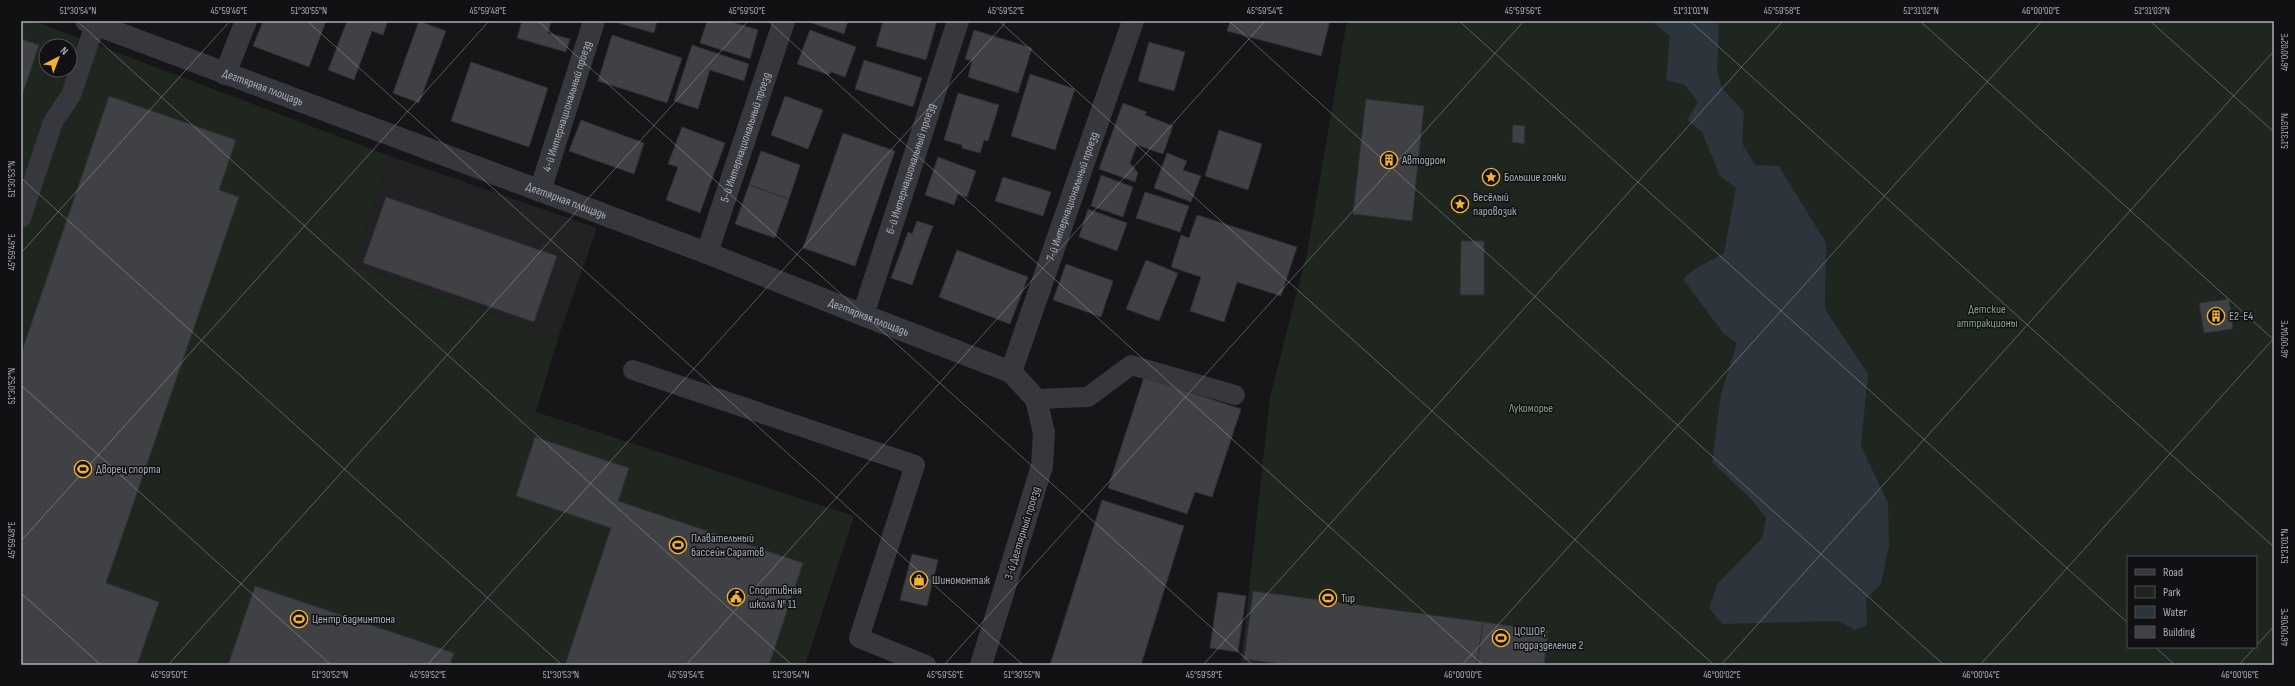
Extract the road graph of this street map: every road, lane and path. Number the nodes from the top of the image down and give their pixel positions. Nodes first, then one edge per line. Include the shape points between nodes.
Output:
1 (246, 21) edge
2 (594, 21) edge
3 (784, 21) edge
4 (958, 21) edge
5 (1133, 21) edge
6 (90, 23) edge
7 (225, 74) junction
8 (540, 191) junction
9 (21, 218) edge
10 (707, 253) junction
11 (863, 316) junction
12 (633, 370) dead end
13 (1011, 372) junction
14 (1235, 395) dead end
15 (1036, 399) junction
16 (926, 665) edge
17 (982, 665) edge

1 - 7 street
2 - 8 street, 4-й Интернациональный проезд
3 - 10 street, 5-й Интернациональный проезд
4 - 11 street, 6-й Интернациональный проезд
5 - 13 street, 7-й Интернациональный проезд
6 - 7 street, Дегтярная площадь
6 - 9 lane via 71,95 53,122
7 - 8 street, Дегтярная площадь
8 - 10 street, Дегтярная площадь
10 - 11 street, Дегтярная площадь
11 - 13 street, Дегтярная площадь
12 - 16 lane via 915,465 859,638
13 - 15 street, Дегтярная площадь
14 - 15 lane via 1131,365 1088,396
15 - 17 street, 3-й Дегтярный проезд via 1044,433 1042,466

